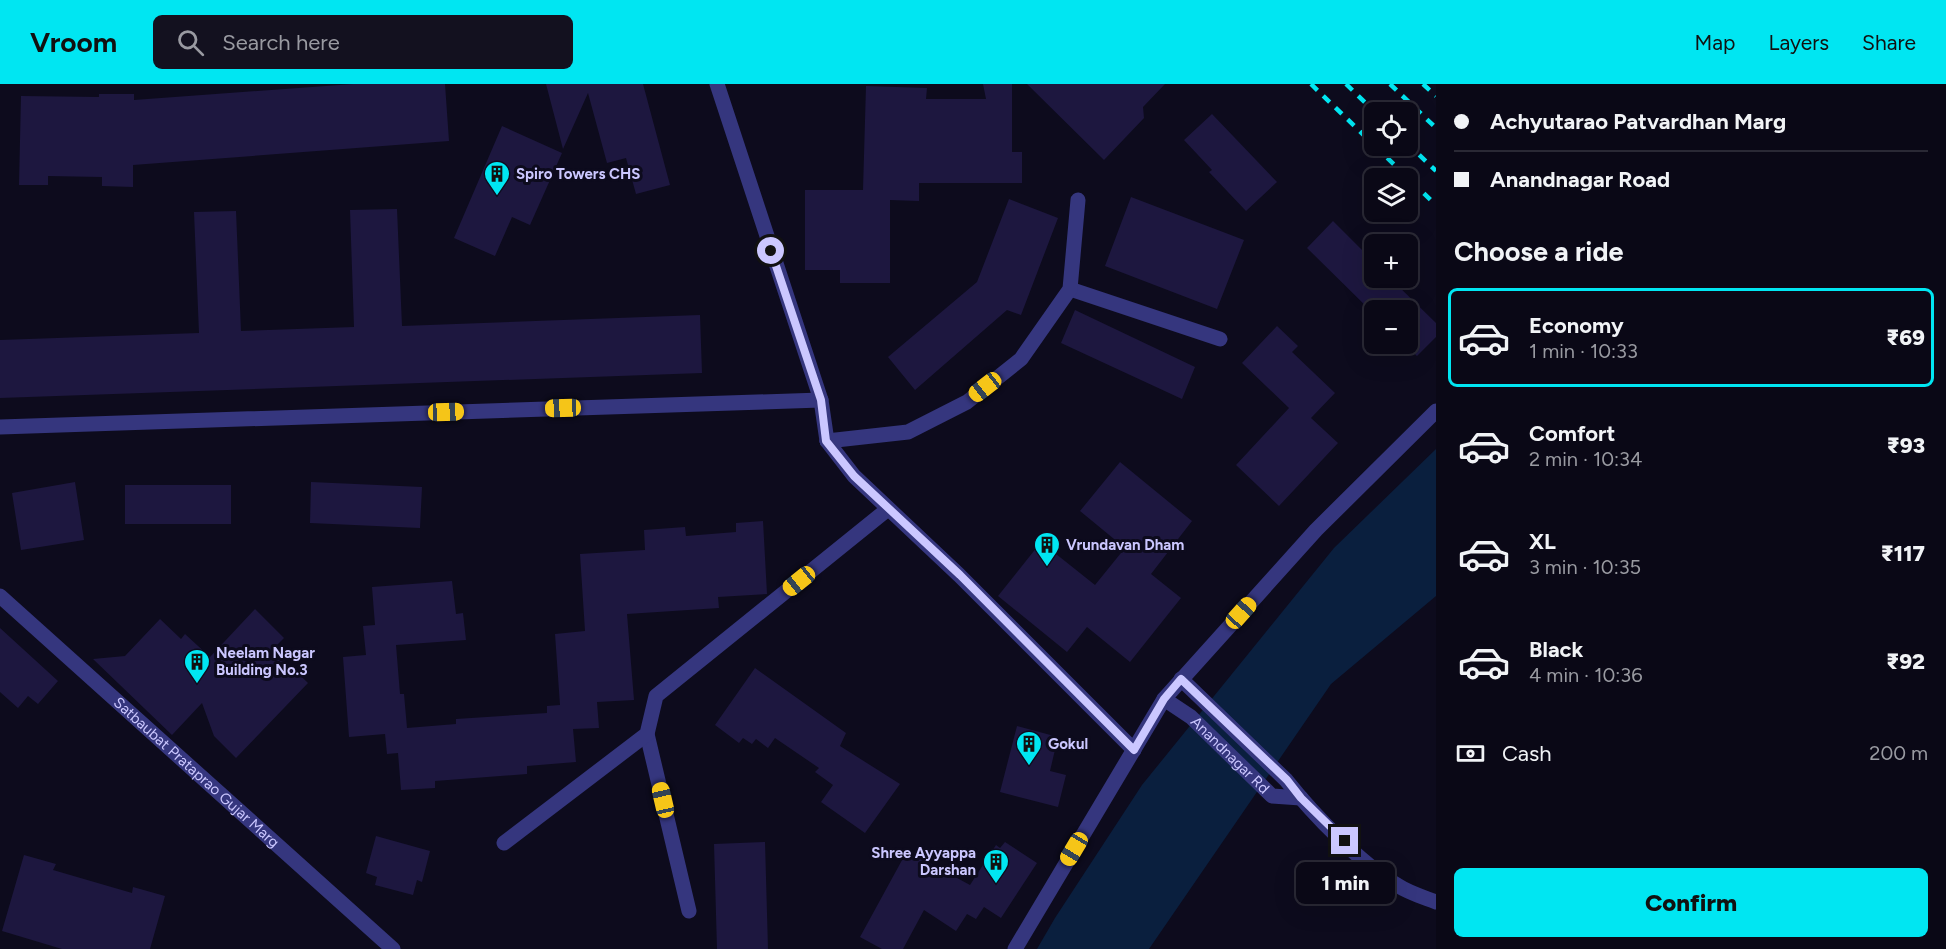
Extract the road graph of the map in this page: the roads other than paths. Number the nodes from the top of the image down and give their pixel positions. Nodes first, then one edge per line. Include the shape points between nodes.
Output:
1 (717, 84) edge
2 (1078, 200) dead end
3 (1070, 289) junction
4 (1220, 339) dead end
5 (821, 400) junction
6 (1436, 411) edge
7 (0, 427) edge
8 (826, 441) junction
9 (888, 509) junction
10 (0, 596) edge
11 (1181, 679) junction
12 (1164, 699) junction
13 (647, 734) junction
14 (1134, 750) junction
15 (1301, 798) junction
16 (504, 843) dead end
17 (1436, 902) edge
18 (689, 911) dead end
19 (393, 949) edge
20 (1015, 949) edge

1 - 5 street
2 - 3 street
3 - 4 street
3 - 8 street via 1021,359 967,402 908,432
5 - 7 street
5 - 8 street
6 - 11 street via 1316,530
8 - 9 street
9 - 13 street via 656,696
9 - 14 street via 960,575
10 - 19 street, Satbaubat Prataprao Gujar Marg
11 - 12 street
11 - 15 street
12 - 14 street
12 - 15 street, Anandnagar Rd via 1191,717 1272,796
13 - 16 street
13 - 18 street
14 - 20 street
15 - 17 street via 1374,869 1399,887

